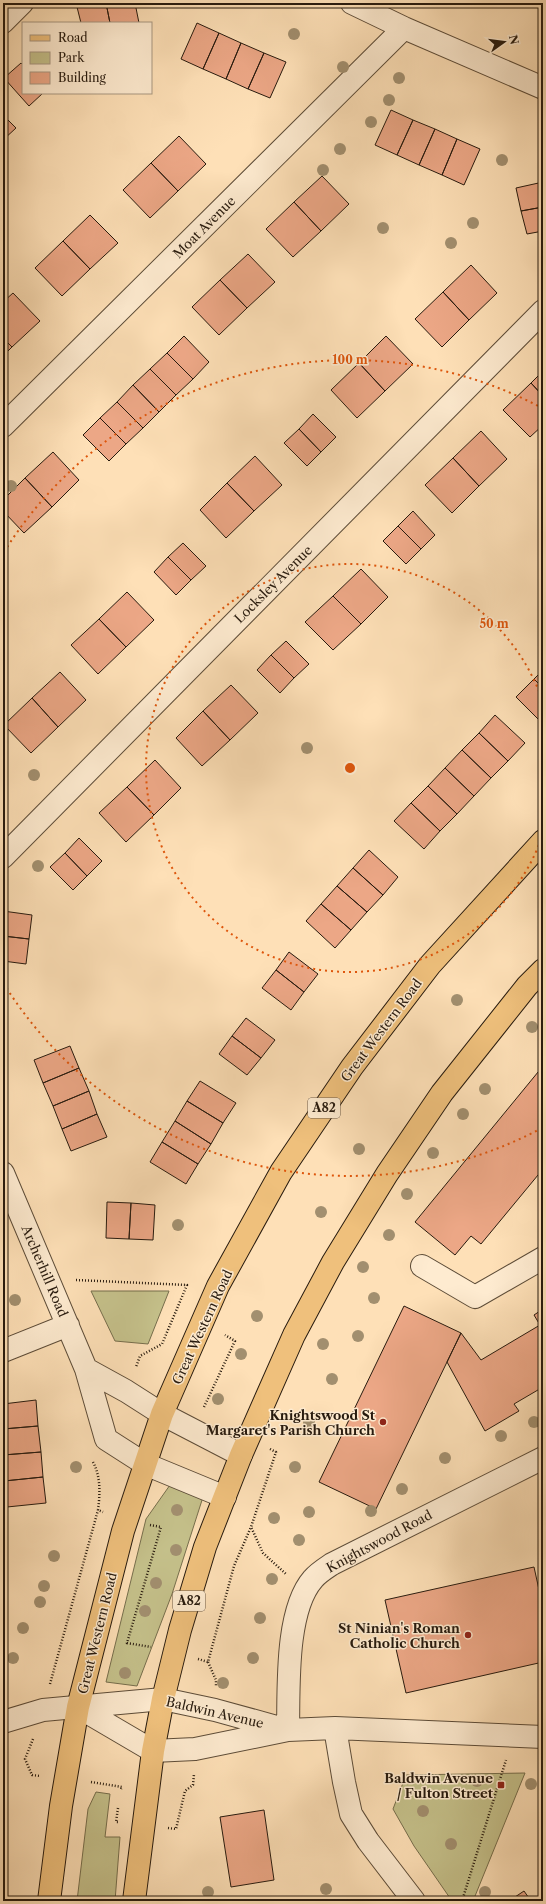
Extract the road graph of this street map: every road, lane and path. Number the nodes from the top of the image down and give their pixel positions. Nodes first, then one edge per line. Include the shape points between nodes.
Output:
1 (22, 3) edge
2 (352, 3) edge
3 (3, 22) edge
4 (404, 28) junction
5 (543, 88) edge
6 (543, 311) edge
7 (3, 426) edge
8 (543, 841) edge
9 (3, 857) edge
10 (543, 970) edge
11 (3, 1173) edge
12 (543, 1258) edge
13 (422, 1266) dead end
14 (47, 1279) junction
15 (187, 1285) dead end
16 (68, 1324) junction
17 (3, 1351) edge
18 (86, 1369) junction
19 (162, 1414) junction
20 (241, 1455) junction
21 (543, 1458) edge
22 (145, 1464) junction
23 (225, 1497) junction
24 (98, 1510) dead end
25 (163, 1699) junction
26 (78, 1707) junction
27 (43, 1710) junction
28 (3, 1722) edge
29 (335, 1728) junction
30 (288, 1730) junction
31 (513, 1736) junction
32 (543, 1737) edge
33 (153, 1751) junction
34 (66, 1778) junction
35 (120, 1794) dead end
36 (119, 1801) dead end
37 (143, 1825) junction
38 (49, 1901) edge
39 (134, 1901) edge
40 (414, 1901) edge
41 (462, 1901) edge

1 - 3 street
2 - 4 street
4 - 5 street
4 - 7 street, Moat Avenue
6 - 9 street, Locksley Avenue
8 - 19 main road, Great Western Road / A82 via 426,971 352,1067 281,1172 218,1286
10 - 20 main road, A82 via 527,986 442,1093 387,1174 333,1262 294,1335
11 - 14 street, Archerhill Road
12 - 13 street via 475,1297
14 - 15 path
14 - 16 street, Archerhill Road
16 - 17 street
16 - 18 street, Archerhill Road
18 - 19 street via 126,1390
18 - 22 street, Archerhill Road via 106,1439
19 - 20 street
19 - 22 main road, Great Western Road / A82
20 - 23 main road, A82
21 - 30 street, Knightswood Road via 332,1564 313,1579 295,1618 289,1653
22 - 23 street, Archerhill Road
22 - 26 main road, Great Western Road / A82 via 123,1531
23 - 25 main road, A82 via 205,1547
24 - 27 path
25 - 26 street, Baldwin Avenue
25 - 30 street, Baldwin Avenue
25 - 33 main road, A82
26 - 27 street
26 - 33 street
26 - 34 main road, Great Western Road / A82
27 - 28 street
27 - 34 path via 25,1759 32,1775
29 - 30 street, Baldwin Avenue
29 - 31 street, Baldwin Avenue
29 - 40 street via 351,1814 368,1841
30 - 33 street, Baldwin Avenue via 195,1749
31 - 32 street, Baldwin Avenue
31 - 41 path
33 - 37 main road, A82
34 - 35 path via 122,1787
34 - 38 main road, Great Western Road / A82
36 - 37 path via 116,1822
37 - 39 main road, A82

